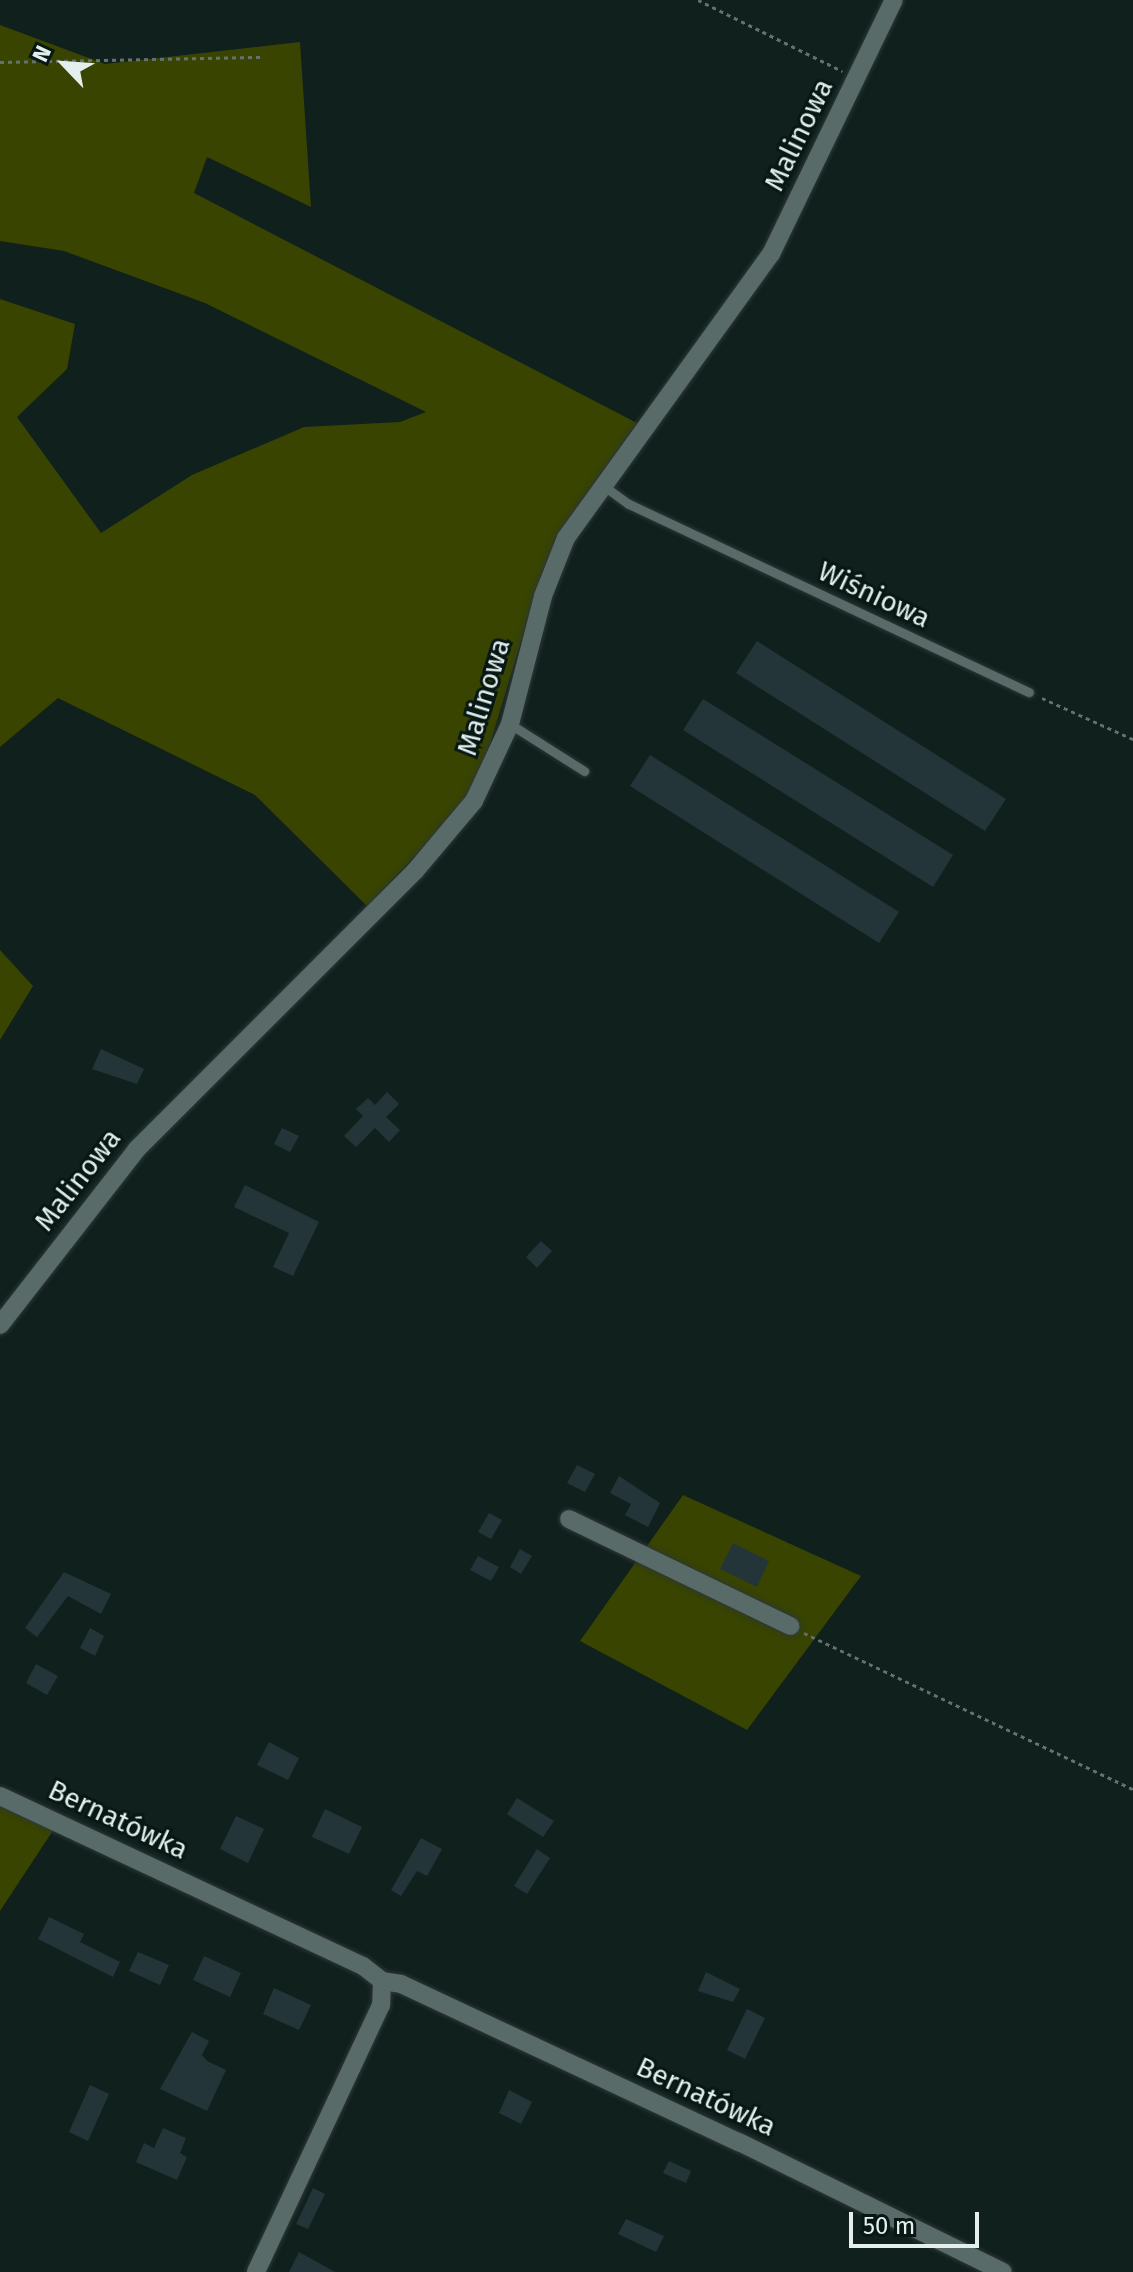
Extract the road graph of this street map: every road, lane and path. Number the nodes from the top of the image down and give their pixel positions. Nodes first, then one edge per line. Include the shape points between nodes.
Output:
1 (698, 0) edge
2 (894, 0) edge
3 (262, 57) dead end
4 (0, 62) edge
5 (857, 78) junction
6 (601, 484) junction
7 (1029, 692) joint
8 (510, 724) junction
9 (1133, 739) edge
10 (584, 771) dead end
11 (0, 1325) edge
12 (569, 1519) dead end
13 (790, 1626) joint
14 (1133, 1789) edge
15 (0, 1796) edge
16 (382, 1981) junction
17 (256, 2272) edge
18 (1003, 2272) edge

1 - 5 path
2 - 5 street, Malinowa
3 - 4 path
5 - 6 street, Malinowa via 760,272
6 - 7 lane, Wiśniowa via 629,504
6 - 8 street, Malinowa via 549,578
7 - 9 path
8 - 10 lane
8 - 11 street, Malinowa via 483,786 453,830 151,1134
12 - 13 street
13 - 14 path
15 - 16 street, Bernatówka via 363,1966
16 - 17 street via 381,2005
16 - 18 street, Bernatówka via 401,1984 726,2136

